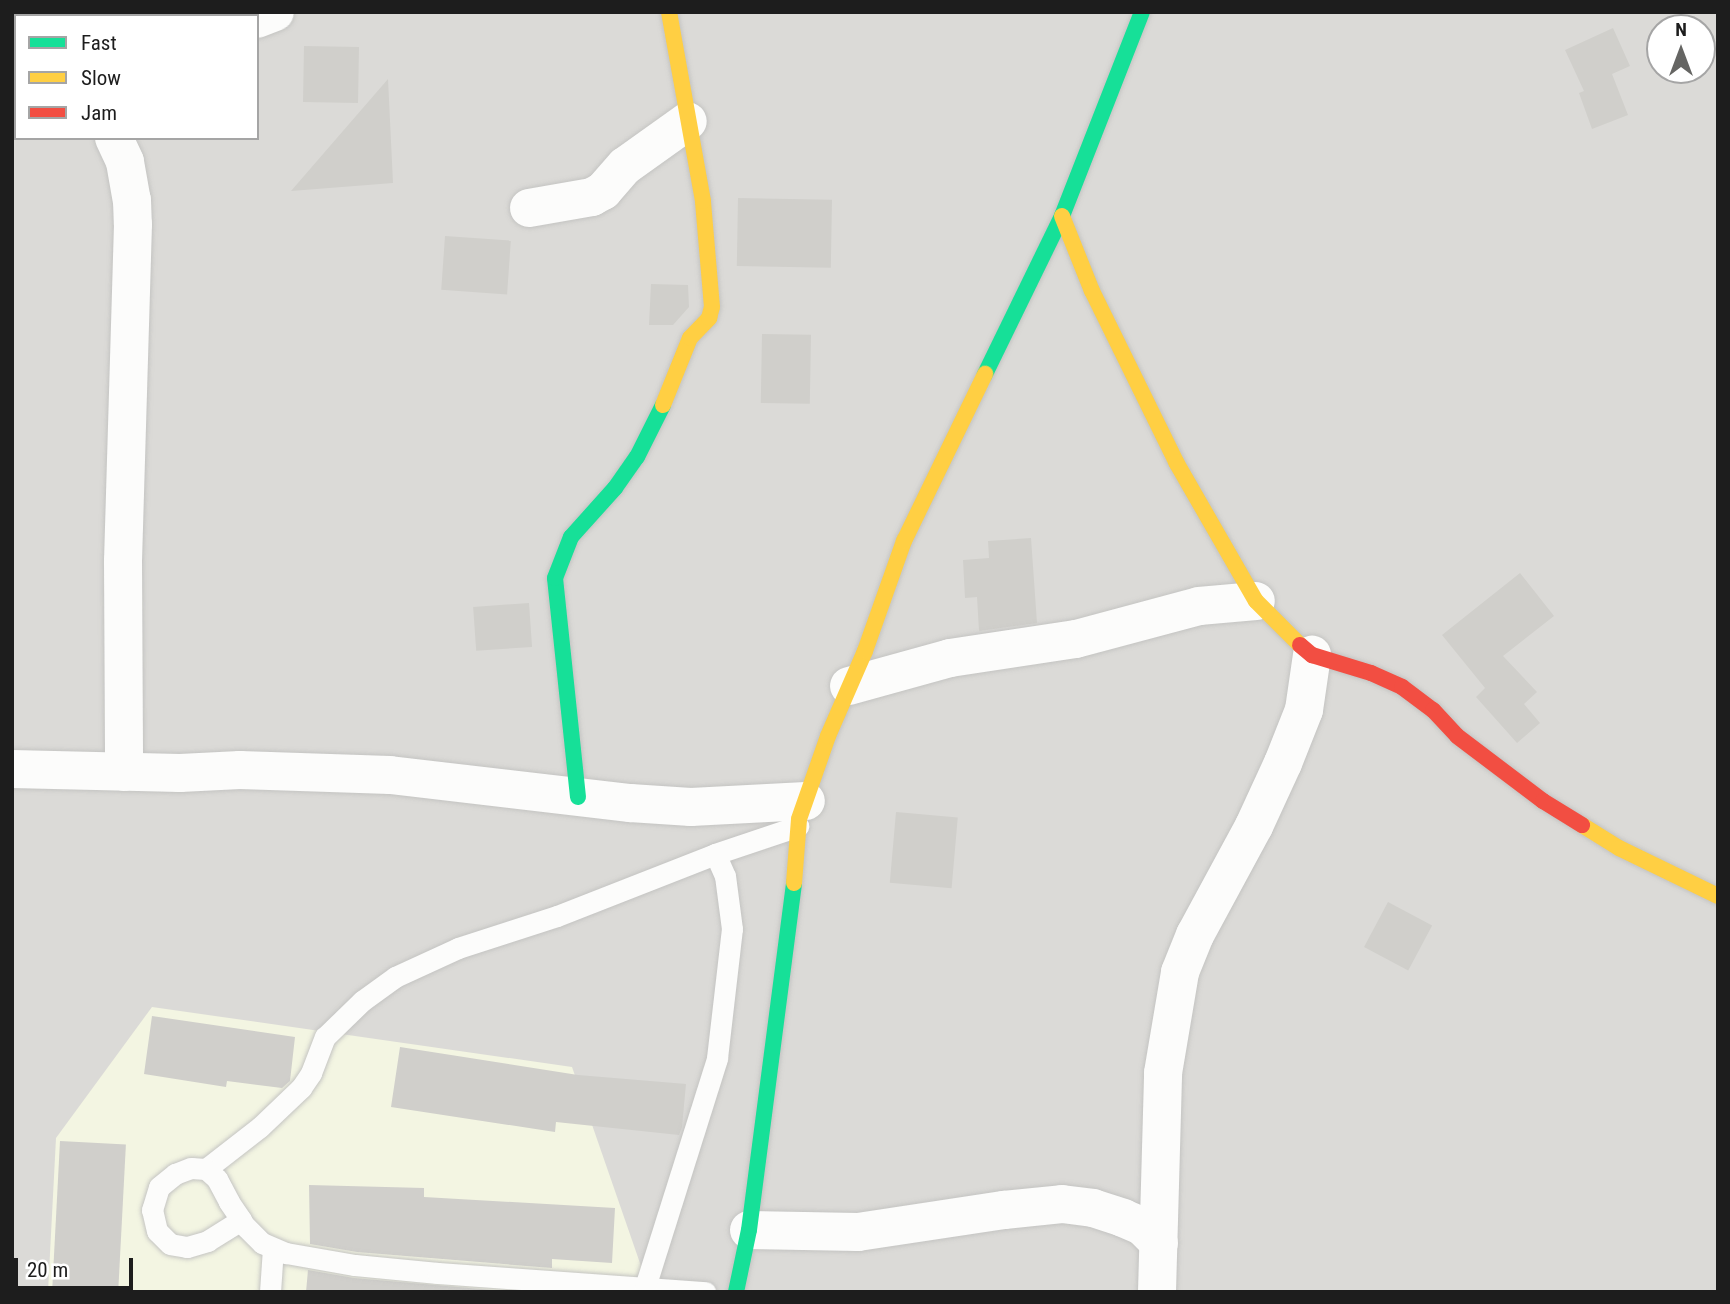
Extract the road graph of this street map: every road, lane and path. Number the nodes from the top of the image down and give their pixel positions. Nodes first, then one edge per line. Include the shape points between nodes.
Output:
1 (669, 12) edge
2 (1142, 12) edge
3 (688, 121) junction
4 (115, 140) edge
5 (529, 208) dead end
6 (1062, 216) junction
7 (1256, 601) junction
8 (1312, 655) junction
9 (849, 686) junction
10 (12, 769) edge
11 (124, 772) junction
12 (578, 797) junction
13 (802, 814) junction
14 (716, 853) junction
15 (1718, 896) edge
16 (206, 1170) junction
17 (241, 1220) junction
18 (749, 1230) junction
19 (1159, 1243) junction
20 (273, 1248) junction
21 (645, 1287) junction
22 (270, 1292) edge
23 (705, 1292) edge
24 (736, 1292) edge
25 (1157, 1292) edge

1 - 3 street
2 - 6 street
3 - 5 street via 625,166 603,191
3 - 12 street via 704,214 712,307 709,318 690,338 637,457 571,537 555,578
4 - 11 street via 125,162 133,224 123,561
6 - 7 street via 1146,404
6 - 9 street via 904,541
7 - 8 street
7 - 9 street via 1199,606 1076,639 940,661
8 - 15 street via 1402,687 1543,802 1619,848
8 - 19 street via 1304,710 1283,762 1180,972 1163,1073
9 - 13 street
10 - 11 street
11 - 12 street via 390,775
12 - 13 street
13 - 14 lane
13 - 18 street
14 - 16 lane via 557,916 458,948 396,977 362,1001 325,1037 301,1088
14 - 21 lane via 725,876 732,929 717,1058
16 - 17 lane via 217,1179
16 - 17 lane via 191,1168 159,1187 152,1210 157,1231 170,1244 187,1247 208,1241
17 - 20 lane
18 - 19 street via 858,1232 1062,1205 1093,1208 1133,1222
18 - 24 street
19 - 25 street
20 - 21 lane via 355,1265
20 - 22 lane
21 - 23 lane

